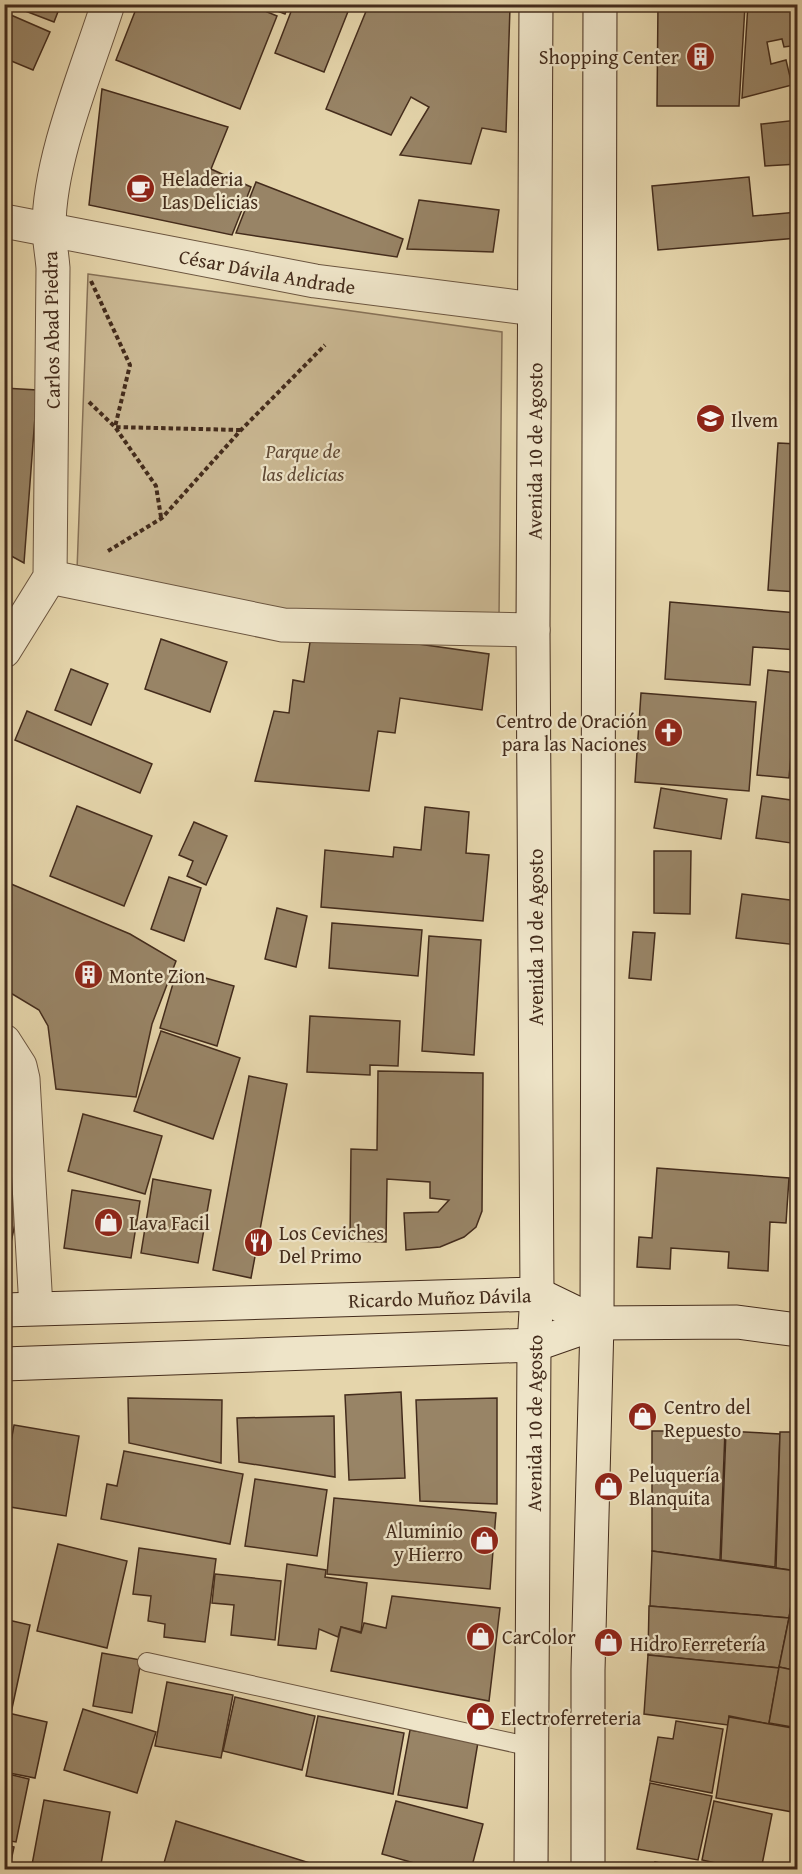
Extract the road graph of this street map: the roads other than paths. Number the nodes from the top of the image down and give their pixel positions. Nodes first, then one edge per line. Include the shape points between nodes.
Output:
1 (108, 4) edge
2 (536, 4) edge
3 (600, 4) edge
4 (4, 221) edge
5 (49, 228) junction
6 (534, 309) junction
7 (50, 577) junction
8 (533, 630) junction
9 (4, 651) edge
10 (4, 1041) edge
11 (537, 1294) junction
12 (36, 1308) junction
13 (4, 1310) edge
14 (597, 1323) junction
15 (798, 1330) edge
16 (534, 1346) junction
17 (4, 1364) edge
18 (147, 1662) dead end
19 (532, 1747) junction
20 (531, 1869) edge
21 (588, 1869) edge

1 - 5 main road, Carlos Abad Piedra via 59,156
2 - 6 main road, Avenida 10 de Agosto
3 - 14 main road
4 - 5 main road, César Dávila Andrade
5 - 6 main road, César Dávila Andrade via 315,280
5 - 7 main road, Carlos Abad Piedra via 53,268
6 - 8 main road, Avenida 10 de Agosto
7 - 8 main road via 283,625
7 - 9 main road
8 - 11 main road, Avenida 10 de Agosto
10 - 12 main road via 15,1056 23,1079
11 - 12 main road, Ricardo Muñoz Dávila
11 - 14 main road, Ricardo Muñoz Dávila
11 - 16 main road, Avenida 10 de Agosto
12 - 13 main road, Ricardo Muñoz Dávila
14 - 15 main road via 737,1322
14 - 16 main road
14 - 21 main road via 588,1670
16 - 17 main road
16 - 19 main road, Avenida 10 de Agosto
18 - 19 lane
19 - 20 main road, Avenida 10 de Agosto

